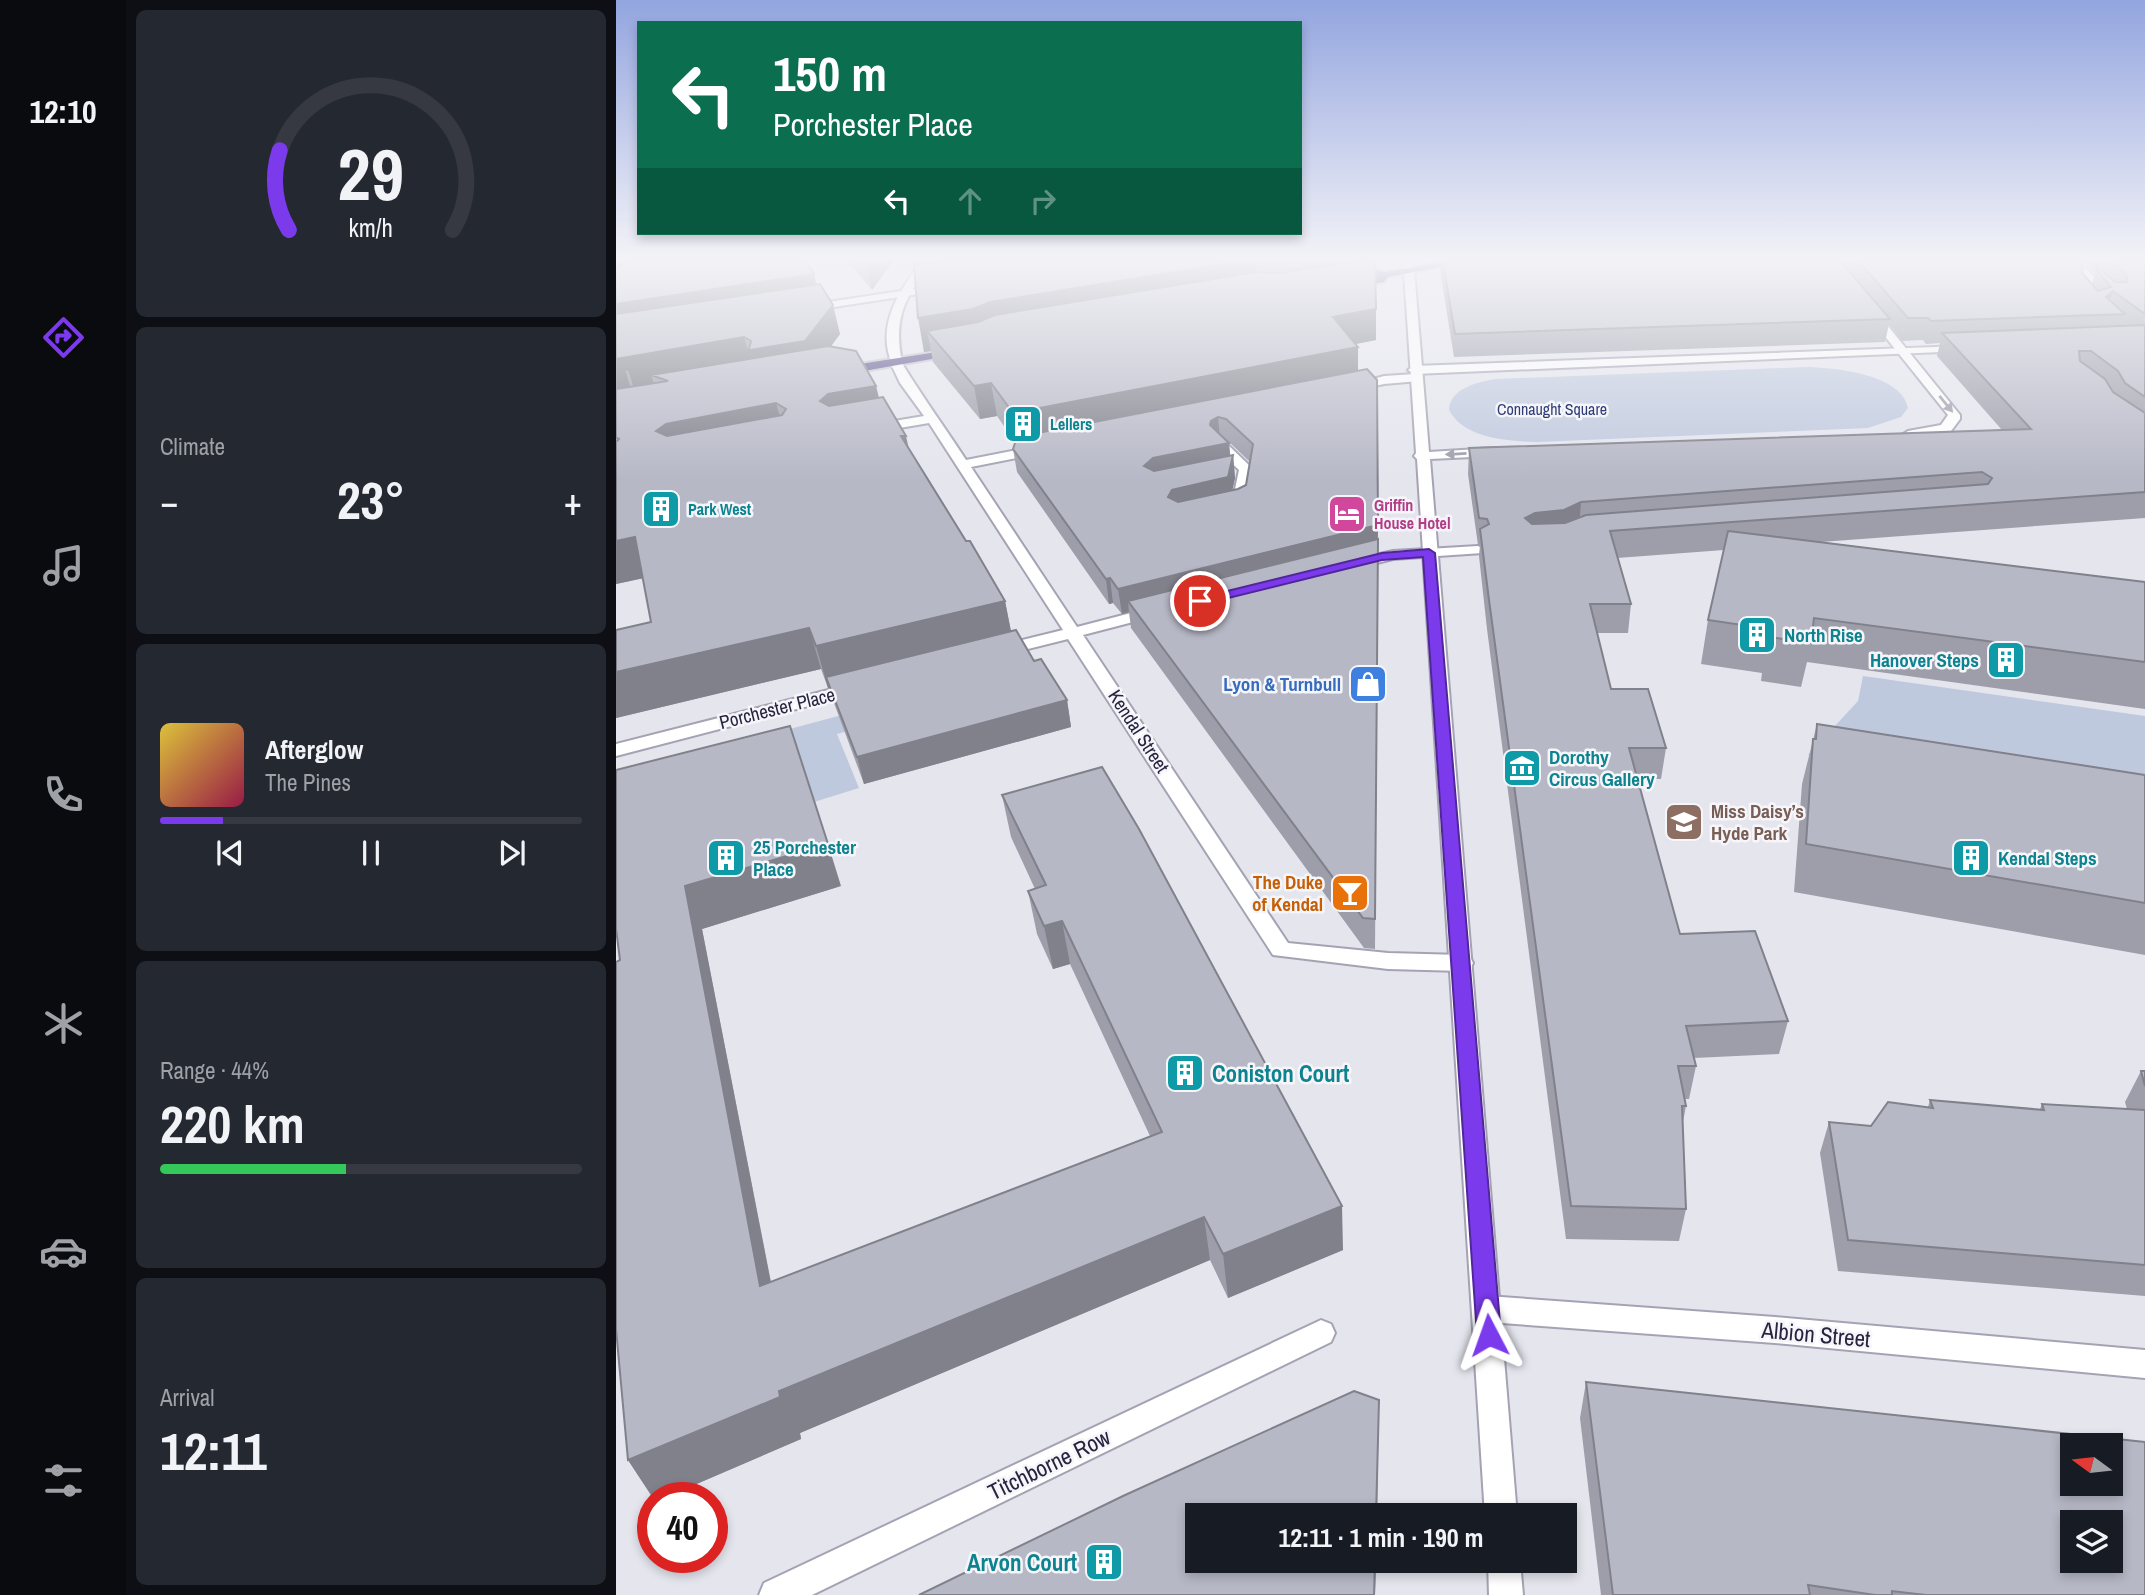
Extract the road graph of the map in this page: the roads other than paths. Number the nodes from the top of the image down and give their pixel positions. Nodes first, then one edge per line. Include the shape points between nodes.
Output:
1 (892, 331) edge
2 (1412, 331) edge
3 (1888, 331) edge
4 (962, 339) edge
5 (1980, 348) edge
6 (973, 349) edge
7 (1903, 350) junction
8 (895, 356) junction
9 (835, 360) edge
10 (825, 374) edge
11 (1415, 374) junction
12 (1343, 389) edge
13 (933, 418) junction
14 (862, 431) edge
15 (1900, 435) edge
16 (1221, 446) edge
17 (1052, 447) edge
18 (1507, 452) edge
19 (1421, 456) junction
20 (962, 465) junction
21 (1216, 511) edge
22 (1478, 550) edge
23 (1429, 553) junction
24 (1339, 567) edge
25 (1177, 607) edge
26 (1074, 632) junction
27 (980, 656) edge
28 (877, 683) edge
29 (616, 750) edge
30 (1462, 963) junction
31 (1487, 1309) junction
32 (1321, 1333) dead end
33 (2145, 1364) edge
34 (1500, 1503) edge
35 (1505, 1573) edge
36 (776, 1595) edge
37 (1506, 1595) edge

1 - 8 street
2 - 11 street
3 - 7 street
4 - 8 highway
5 - 7 street
6 - 8 highway
7 - 11 street
7 -> 15 street via 1954,419 1938,431
8 - 9 highway
8 - 10 highway
8 - 13 street, Kendal Street via 907,385
11 - 12 street
11 - 19 street
13 - 14 street
13 - 20 street, Kendal Street
16 - 21 street via 1240,470 1239,506
17 - 20 street
18 -> 19 street
19 - 23 street
20 - 26 street, Kendal Street
22 - 23 street
23 - 24 street via 1382,556
23 - 30 street
25 - 26 street
26 - 27 street
26 - 30 street, Kendal Street via 1281,950
28 - 29 street, Porchester Place
30 - 31 street
31 - 33 street, Albion Street
31 - 34 street
32 - 36 street, Titchborne Row
35 - 37 street

